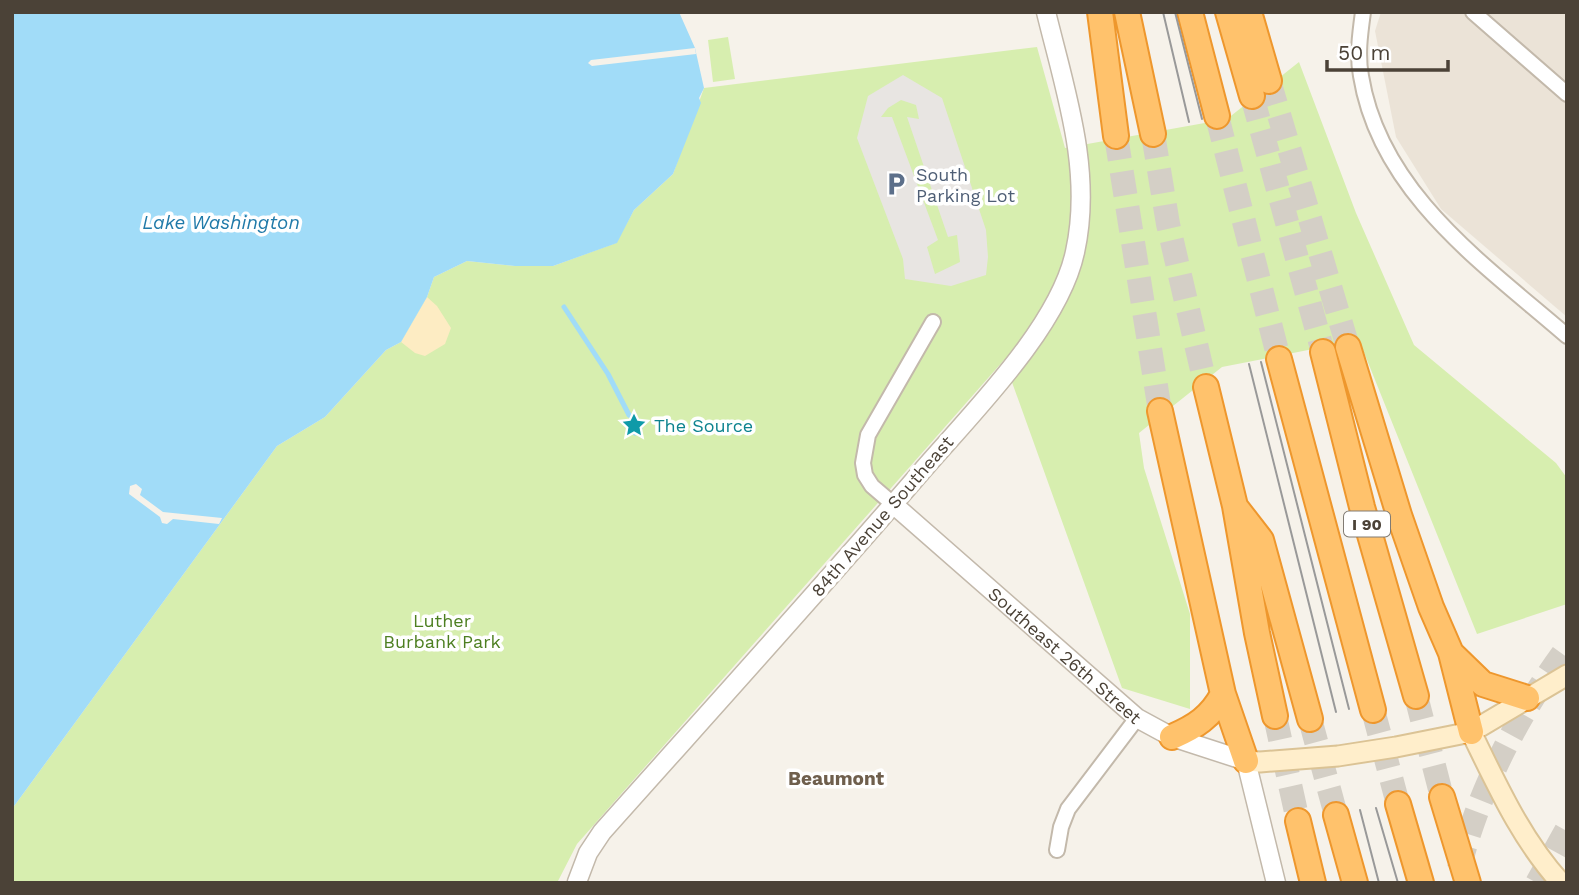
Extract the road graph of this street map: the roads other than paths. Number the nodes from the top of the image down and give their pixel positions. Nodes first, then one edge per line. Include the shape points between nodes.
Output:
1 (1046, 12) edge
2 (1100, 12) edge
3 (1127, 12) edge
4 (1190, 12) edge
5 (1228, 12) edge
6 (1249, 12) edge
7 (1363, 12) edge
8 (1473, 12) edge
9 (1567, 94) edge
10 (1217, 116) tunnel mouth
11 (1153, 134) tunnel mouth
12 (1116, 136) tunnel mouth
13 (933, 322) dead end
14 (1567, 336) edge
15 (1348, 347) tunnel mouth
16 (1323, 352) tunnel mouth
17 (1279, 359) tunnel mouth
18 (1206, 387) tunnel mouth
19 (1160, 411) tunnel mouth
20 (893, 504) junction
21 (1235, 506) junction
22 (1451, 653) junction
23 (1567, 676) edge
24 (1223, 694) junction
25 (1416, 696) tunnel mouth
26 (1527, 698) junction
27 (1373, 710) tunnel mouth
28 (1275, 716) tunnel mouth
29 (1137, 718) junction
30 (1310, 719) tunnel mouth
31 (1471, 732) junction
32 (1172, 737) junction
33 (1246, 761) junction
34 (1442, 797) tunnel mouth
35 (1398, 804) tunnel mouth
36 (1336, 815) tunnel mouth
37 (1298, 821) tunnel mouth
38 (1057, 850) dead end
39 (578, 882) edge
40 (1276, 883) edge
41 (1313, 883) edge
42 (1355, 883) edge
43 (1421, 883) edge
44 (1468, 883) edge
45 (1561, 883) edge

1 - 20 street, 84th Avenue Southeast via 1078,153 1081,189 1075,253 1064,284 1019,358
2 - 12 highway
3 - 11 highway
4 - 10 highway
5 - 6 highway via 1260,89
7 - 14 street via 1361,76 1372,118 1404,179 1452,236
8 - 9 street
13 - 20 street, Southeast 26th Street via 868,435 865,475
15 - 22 highway via 1403,527
16 - 25 highway, I 90
17 - 27 highway
18 - 21 highway
19 - 24 highway
20 - 29 street, Southeast 26th Street
20 - 39 street, 84th Avenue Southeast via 602,832 588,853
21 - 28 highway
21 - 30 highway via 1261,540
22 - 26 highway via 1483,684
22 - 31 highway
23 - 26 main road, Southeast 26th Street
24 - 32 highway via 1209,715
24 - 33 highway
26 - 31 main road, Southeast 26th Street
29 - 32 street, Southeast 26th Street
29 - 38 street via 1068,809
31 - 33 main road, Southeast 26th Street via 1338,756
31 - 45 main road via 1527,839
32 - 33 street, Southeast 26th Street
33 - 40 street
34 - 44 highway
35 - 43 highway
36 - 42 highway
37 - 41 highway

